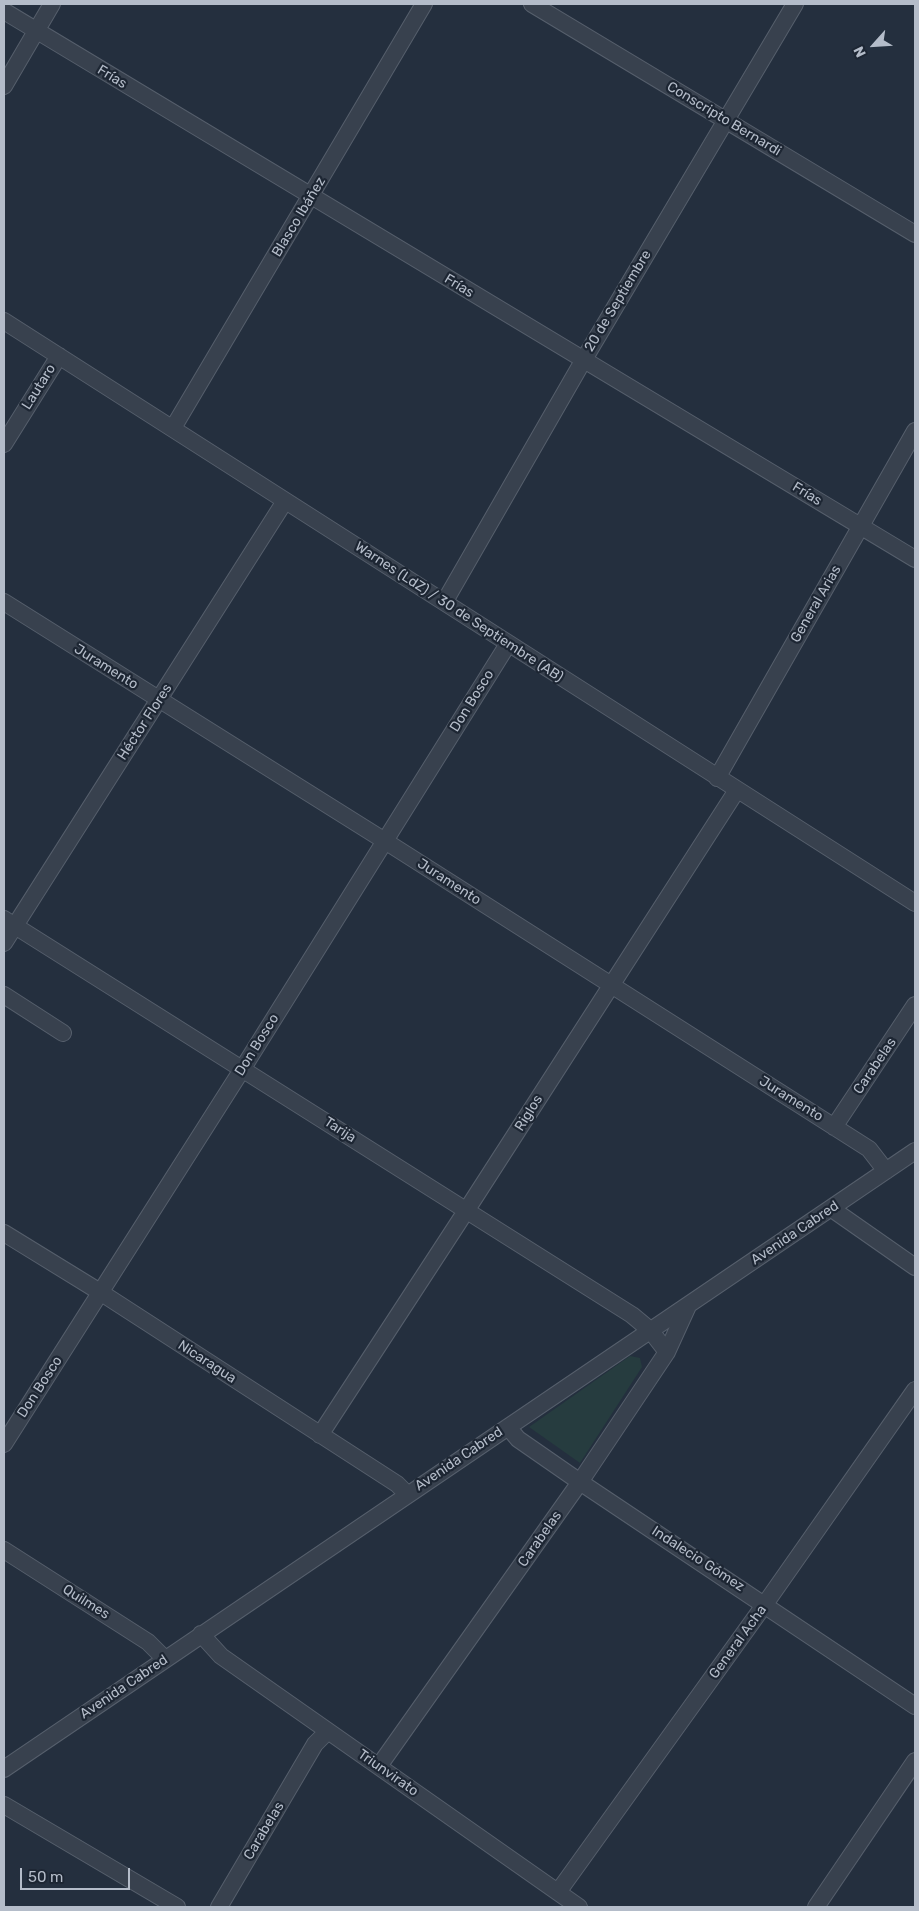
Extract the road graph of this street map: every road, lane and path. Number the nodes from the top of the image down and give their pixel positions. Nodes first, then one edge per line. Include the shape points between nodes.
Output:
1 (52, 4) edge
2 (424, 4) edge
3 (532, 4) edge
4 (795, 4) edge
5 (4, 11) edge
6 (36, 31) junction
7 (4, 86) edge
8 (727, 120) junction
9 (311, 197) junction
10 (915, 234) edge
11 (4, 321) edge
12 (59, 356) junction
13 (583, 361) junction
14 (172, 428) junction
15 (915, 431) edge
16 (4, 444) edge
17 (285, 501) junction
18 (860, 526) junction
19 (915, 560) edge
20 (445, 601) junction
21 (4, 602) edge
22 (508, 644) junction
23 (160, 700) junction
24 (717, 778) junction
25 (737, 790) junction
26 (385, 841) junction
27 (915, 903) edge
28 (9, 922) edge
29 (4, 943) edge
30 (610, 985) junction
31 (4, 995) edge
32 (915, 1005) edge
33 (63, 1033) dead end
34 (243, 1068) junction
35 (834, 1127) junction
36 (915, 1151) edge
37 (886, 1171) junction
38 (832, 1209) junction
39 (466, 1211) junction
40 (4, 1233) edge
41 (915, 1268) edge
42 (100, 1292) junction
43 (689, 1305) junction
44 (650, 1330) junction
45 (667, 1352) junction
46 (915, 1390) edge
47 (508, 1427) junction
48 (320, 1435) junction
49 (4, 1444) edge
50 (580, 1482) junction
51 (407, 1494) junction
52 (4, 1550) edge
53 (765, 1604) junction
54 (201, 1634) junction
55 (165, 1659) junction
56 (915, 1706) edge
57 (328, 1731) junction
58 (915, 1761) edge
59 (379, 1766) junction
60 (4, 1769) edge
61 (4, 1805) edge
62 (558, 1892) junction
63 (177, 1907) edge
64 (219, 1907) edge
65 (579, 1907) edge
66 (816, 1907) edge

1 - 6 street
2 - 9 street, Blasco Ibáñez
3 - 8 street, Conscripto Bernardi
4 - 8 street, 20 de Septiembre
5 - 6 street, Frías
6 - 7 street
6 - 9 street, Frías
8 - 10 street, Conscripto Bernardi
8 - 13 street, 20 de Septiembre
9 - 13 street, Frías
9 - 14 street, Blasco Ibáñez
11 - 12 street, Warnes (LdZ) / 30 de Septiembre (AB)
12 - 14 street, Warnes (LdZ) / 30 de Septiembre (AB)
12 - 16 street, Lautaro
13 - 18 street, Frías
13 - 20 street, 20 de Septiembre
14 - 17 street, Warnes (LdZ) / 30 de Septiembre (AB)
15 - 18 street, General Arias
17 - 20 street, Warnes (LdZ) / 30 de Septiembre (AB)
17 - 23 street, Héctor Flores
18 - 19 street, Frías
18 - 24 street, General Arias
20 - 22 street, Warnes (LdZ) / 30 de Septiembre (AB)
21 - 23 street, Juramento
22 - 24 street, Warnes (LdZ) / 30 de Septiembre (AB)
22 - 26 street, Don Bosco
23 - 26 street, Juramento
23 - 28 street, Héctor Flores
24 - 25 street, Warnes (LdZ) / 30 de Septiembre (AB)
25 - 27 street, Warnes (LdZ) / 30 de Septiembre (AB)
25 - 30 street, Riglos
26 - 30 street, Juramento
26 - 34 street, Don Bosco
28 - 29 street, Héctor Flores
28 - 34 street, Tarija
30 - 35 street, Juramento
30 - 39 street, Riglos
31 - 33 street
32 - 35 street, Carabelas
34 - 39 street, Tarija
34 - 42 street, Don Bosco
35 - 37 street, Juramento via 869,1149
36 - 37 street, Avenida Cabred
37 - 38 street, Avenida Cabred
38 - 41 street
38 - 43 street, Avenida Cabred
39 - 44 street, Tarija via 632,1315
39 - 48 street, Riglos
40 - 42 street, Nicaragua
42 - 48 street, Nicaragua
42 - 49 street, Don Bosco
43 - 44 street, Avenida Cabred
43 - 45 street, Carabelas
44 - 45 street, Tarija
44 - 47 street, Avenida Cabred
45 - 50 street, Carabelas
46 - 53 street, General Acha
47 - 50 street, Indalecio Gómez via 518,1439
47 - 51 street, Avenida Cabred
48 - 51 street, Nicaragua via 397,1484
50 - 53 street, Indalecio Gómez
50 - 59 street, Carabelas
51 - 54 street, Avenida Cabred
52 - 55 street, Quilmes via 148,1642
53 - 56 street, Indalecio Gómez
53 - 62 street, General Acha
54 - 55 street, Avenida Cabred
54 - 57 street, Triunvirato via 221,1656
55 - 60 street, Avenida Cabred
57 - 59 street, Triunvirato
57 - 64 street, Carabelas via 315,1744
58 - 66 street
59 - 62 street, Triunvirato
61 - 63 street
62 - 65 street, Triunvirato

